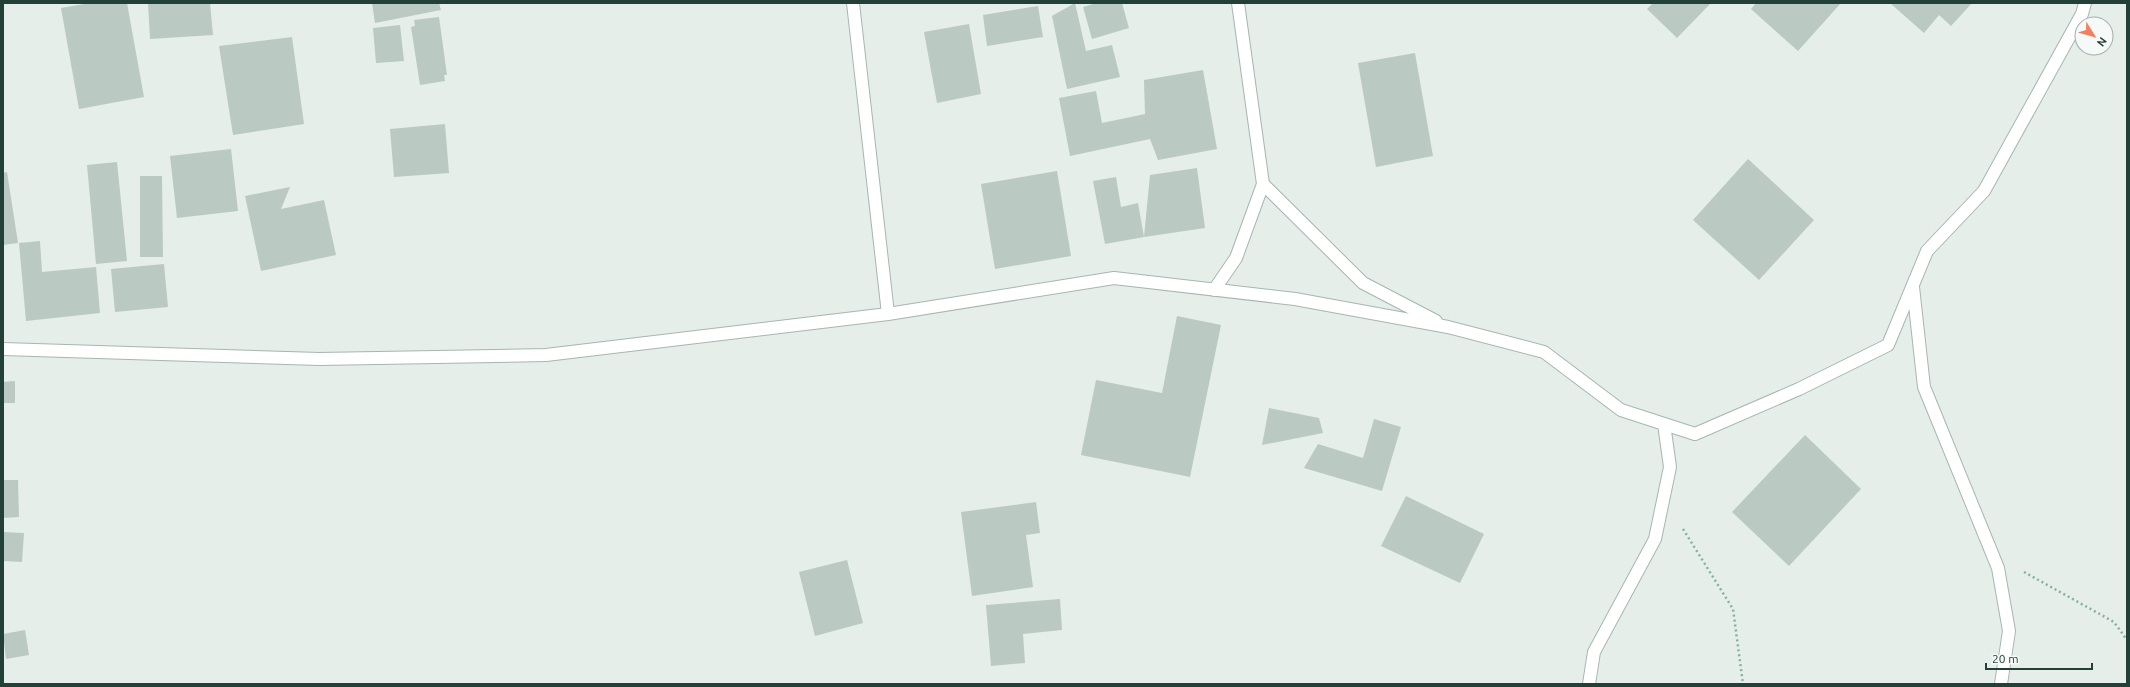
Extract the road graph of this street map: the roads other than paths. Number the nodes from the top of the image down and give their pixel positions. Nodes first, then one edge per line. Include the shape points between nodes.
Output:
1 (853, 3) edge
2 (1238, 3) edge
3 (2085, 3) edge
4 (1263, 184) junction
5 (1913, 286) junction
6 (1214, 290) junction
7 (888, 314) junction
8 (1448, 327) junction
9 (3, 349) edge
10 (1664, 424) junction
11 (1589, 684) edge
12 (2001, 684) edge

1 - 7 street
2 - 4 street
3 - 5 street via 2082,14 1984,191 1927,251
4 - 6 street via 1236,258
4 - 8 street via 1363,283
5 - 10 street via 1888,345 1799,390 1695,434
5 - 12 street via 1924,388 1998,568 2009,631
6 - 7 street via 1114,278
6 - 8 street via 1295,299
7 - 9 street via 546,355 319,359
8 - 10 street via 1544,352 1622,410
10 - 11 street via 1670,467 1655,539 1594,652

